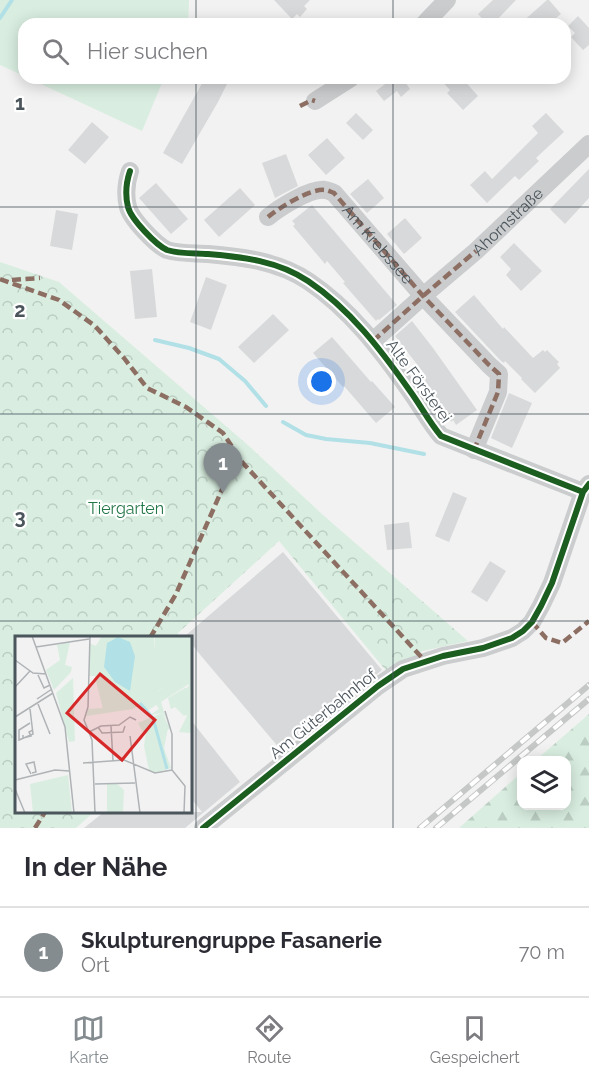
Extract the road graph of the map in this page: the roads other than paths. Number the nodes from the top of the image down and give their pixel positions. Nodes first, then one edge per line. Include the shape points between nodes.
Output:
1 (447, 0) edge
2 (430, 18) edge
3 (342, 84) edge
4 (315, 101) dead end
5 (589, 144) edge
6 (129, 171) dead end
7 (268, 217) dead end
8 (423, 296) junction
9 (373, 341) junction
10 (474, 450) junction
11 (586, 488) edge
12 (203, 828) edge

1 - 2 street
3 - 4 street
5 - 8 street, Ahornstraße
6 - 9 street, Alte Försterei via 128,209 157,244 178,252 264,261 290,271 329,297
7 - 8 street, Am Krebssee via 311,192 323,189 334,193
8 - 9 street, Am Krebssee
8 - 10 street, Am Krebssee via 500,374 498,393
9 - 10 street, Alte Försterei via 441,436
10 - 11 street, Alte Försterei
11 - 12 street, Am Güterbahnhof via 552,583 532,622 523,631 483,648 403,669

